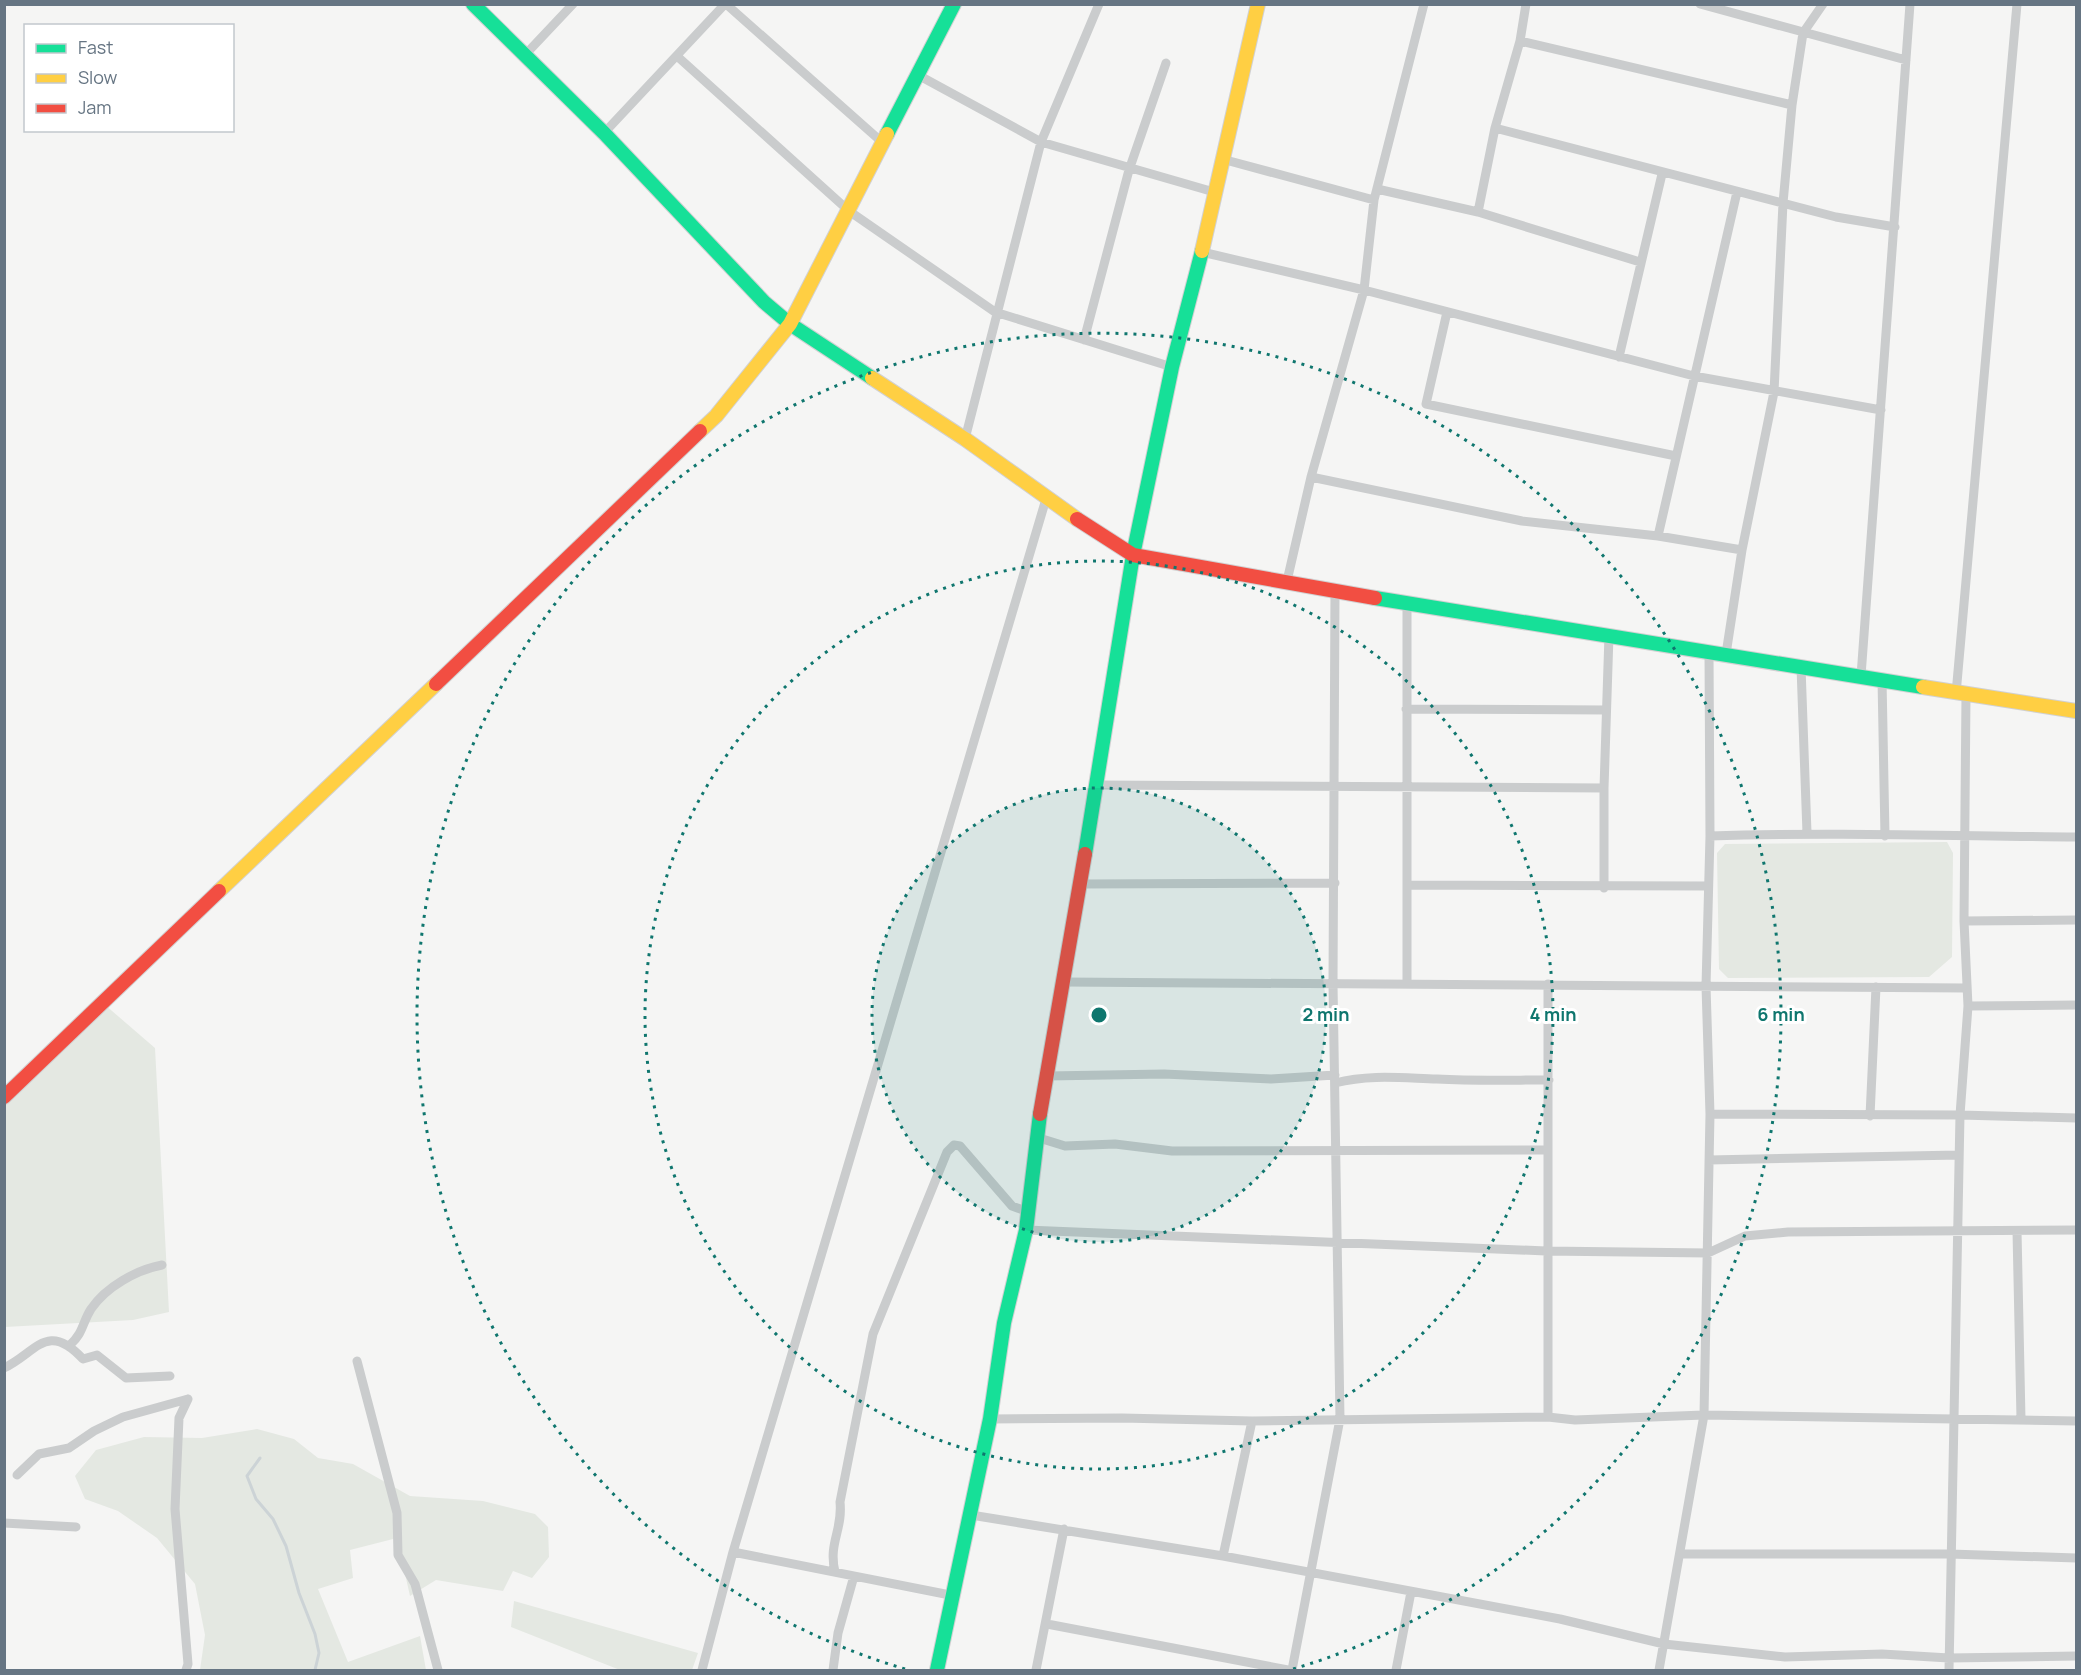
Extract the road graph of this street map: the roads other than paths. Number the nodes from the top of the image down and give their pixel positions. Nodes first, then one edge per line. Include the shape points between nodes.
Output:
1 (473, 4) edge
2 (573, 4) edge
3 (725, 4) edge
4 (1099, 4) edge
5 (1258, 4) edge
6 (1424, 4) edge
7 (1526, 4) edge
8 (1700, 4) edge
9 (1822, 4) edge
10 (1910, 4) edge
11 (2017, 4) edge
12 (949, 7) edge
13 (1717, 7) edge
14 (1803, 33) junction
15 (1520, 41) junction
16 (525, 56) junction
17 (678, 57) junction
18 (1906, 60) junction
19 (1166, 63) dead end
20 (918, 75) junction
21 (1792, 105) junction
22 (1495, 128) junction
23 (604, 133) junction
24 (1041, 142) junction
25 (883, 143) junction
26 (1222, 159) junction
27 (1129, 170) junction
28 (1662, 174) junction
29 (1377, 189) junction
30 (1214, 192) junction
31 (1737, 192) junction
32 (1374, 200) junction
33 (1783, 203) junction
34 (849, 211) junction
35 (1478, 212) junction
36 (1895, 227) junction
37 (1202, 252) junction
38 (1640, 262) junction
39 (1364, 290) junction
40 (995, 312) junction
41 (1447, 312) junction
42 (790, 324) junction
43 (1084, 339) junction
44 (1619, 357) junction
45 (1172, 367) junction
46 (1694, 376) junction
47 (1774, 392) junction
48 (1881, 410) junction
49 (964, 439) junction
50 (1676, 456) junction
51 (1311, 477) junction
52 (1046, 499) junction
53 (1658, 536) junction
54 (1742, 550) junction
55 (1133, 555) junction
56 (1287, 581) junction
57 (1335, 591) junction
58 (1407, 604) junction
59 (1610, 635) junction
60 (1709, 652) junction
61 (1726, 654) junction
62 (1801, 667) junction
63 (1861, 676) junction
64 (1882, 679) junction
65 (1961, 695) junction
66 (1406, 709) junction
67 (1606, 710) junction
68 (2076, 711) edge
69 (1096, 785) junction
70 (1406, 786) junction
71 (1335, 787) junction
72 (1604, 789) junction
73 (1807, 833) junction
74 (1710, 836) junction
75 (1885, 836) junction
76 (1966, 836) junction
77 (2076, 837) edge
78 (1335, 883) junction
79 (1080, 884) junction
80 (1408, 885) junction
81 (1708, 886) junction
82 (1604, 888) junction
83 (2076, 920) edge
84 (1964, 921) junction
85 (1064, 982) junction
86 (1333, 984) junction
87 (1407, 984) junction
88 (1548, 984) junction
89 (1706, 986) junction
90 (1876, 987) junction
91 (1966, 988) junction
92 (2076, 1005) edge
93 (1968, 1006) junction
94 (1048, 1076) junction
95 (1335, 1079) junction
96 (1549, 1080) junction
97 (4, 1097) edge
98 (1710, 1114) junction
99 (1960, 1115) junction
100 (1870, 1116) junction
101 (2076, 1118) edge
102 (1036, 1137) junction
103 (1547, 1150) junction
104 (1337, 1152) junction
105 (1959, 1155) junction
106 (1709, 1160) junction
107 (1026, 1211) junction
108 (1026, 1230) junction
109 (2076, 1230) edge
110 (1958, 1231) junction
111 (2017, 1231) junction
112 (1339, 1243) junction
113 (1546, 1251) junction
114 (1708, 1253) junction
115 (162, 1264) dead end
116 (70, 1345) junction
117 (357, 1361) dead end
118 (4, 1368) edge
119 (170, 1376) dead end
120 (1704, 1415) junction
121 (1548, 1417) junction
122 (1953, 1418) junction
123 (990, 1419) junction
124 (1340, 1419) junction
125 (2021, 1419) junction
126 (1252, 1421) junction
127 (2076, 1421) edge
128 (17, 1475) dead end
129 (971, 1515) junction
130 (4, 1522) edge
131 (76, 1527) dead end
132 (1064, 1529) junction
133 (733, 1552) junction
134 (1680, 1554) junction
135 (1950, 1554) junction
136 (1223, 1556) junction
137 (2076, 1558) edge
138 (836, 1572) junction
139 (1309, 1574) junction
140 (854, 1576) junction
141 (1411, 1592) junction
142 (955, 1596) junction
143 (1047, 1624) junction
144 (1664, 1644) junction
145 (2076, 1656) edge
146 (1949, 1658) junction
147 (186, 1671) edge
148 (438, 1671) edge
149 (702, 1671) edge
150 (833, 1671) edge
151 (937, 1671) edge
152 (1036, 1671) edge
153 (1290, 1671) edge
154 (1396, 1671) edge
155 (1659, 1671) edge
156 (1949, 1671) edge

1 - 16 street
2 - 16 street
3 - 17 street
3 - 25 street
4 - 24 street
5 - 26 street
6 - 29 street
7 - 15 street
8 - 13 street
9 - 14 street
10 - 18 street
11 - 65 street
12 - 20 street
13 - 14 street
14 - 18 street
14 - 21 street
15 - 21 street
15 - 22 street
16 - 23 street
17 - 23 street
17 - 34 street
18 - 36 street
19 - 27 street
20 - 24 street
20 - 25 street
21 - 33 street
22 - 28 street
22 - 35 street
23 - 42 street via 764,302
24 - 27 street
24 - 40 street
25 - 34 street
26 - 30 street
26 - 32 street
27 - 30 street
27 - 43 street
28 - 31 street
28 - 38 street
29 - 32 street
29 - 35 street
30 - 37 street
31 - 33 street
31 - 46 street
32 - 39 street
33 - 36 street
33 - 47 street
34 - 40 street
34 - 42 street
35 - 38 street
36 - 48 street
37 - 39 street
37 - 45 street
38 - 44 street
39 - 41 street
39 - 51 street
40 - 43 street
40 - 49 street
41 - 44 street
41 - 50 street via 1426,404
42 - 49 street
42 - 97 street via 716,416
43 - 45 street
44 - 46 street
45 - 55 street
46 - 47 street
46 - 50 street
47 - 48 street
47 - 54 street
48 - 63 street
49 - 52 street
50 - 53 street
51 - 53 street via 1522,521
51 - 56 street
52 - 55 street
52 - 133 street
53 - 54 street
54 - 61 street
55 - 56 street
55 - 69 street
56 - 57 street
57 - 58 street
57 - 71 street
58 - 59 street
58 - 66 street
59 - 60 street
59 - 67 street
60 - 61 street
60 - 74 street
61 - 62 street
62 - 63 street
62 - 73 street
63 - 64 street
64 - 65 street
64 - 75 street
65 - 68 street
65 - 76 street
66 - 67 street
66 - 70 street
67 - 72 street
69 - 71 street
69 - 79 street
70 - 71 street
70 - 72 street
70 - 80 street
71 - 78 street
72 - 82 street
73 - 74 street
73 - 75 street
74 - 81 street
75 - 76 street
76 - 77 street
76 - 84 street
78 - 79 street
78 - 86 street
79 - 85 street
80 - 82 street
80 - 87 street
81 - 82 street
81 - 89 street
83 - 84 street
84 - 91 street
85 - 86 street
85 - 94 street
86 - 87 street
86 - 95 street
87 - 88 street
88 - 89 street
88 - 96 street
89 - 90 street
89 - 98 street
90 - 91 street
90 - 100 street
91 - 93 street
92 - 93 street
93 - 99 street
94 - 95 street via 1164,1074
94 - 102 street
95 - 96 street via 1393,1076
95 - 104 street
96 - 103 street
98 - 100 street
98 - 106 street
99 - 100 street
99 - 101 street
99 - 105 street
102 - 104 street via 1065,1146 1115,1144 1172,1151
102 - 107 street
103 - 104 street
103 - 113 street
104 - 112 street
105 - 106 street
105 - 110 street
106 - 114 street
107 - 108 street
107 - 138 street via 1012,1206 960,1146 954,1145 947,1152 873,1334 840,1502 842,1519 832,1547
108 - 112 street
108 - 123 street via 1004,1323
109 - 111 street
110 - 111 street
110 - 114 street via 1788,1232 1744,1236
110 - 122 street
111 - 125 street
112 - 113 street
112 - 124 street
113 - 114 street
113 - 121 street
114 - 120 street
115 - 116 street via 137,1272 101,1297 90,1310 81,1335
116 - 118 street via 51,1341 30,1348
116 - 119 street via 83,1359 97,1355 126,1378
117 - 148 street via 397,1513 398,1554 415,1584
120 - 121 street via 1575,1420
120 - 122 street
120 - 134 street
121 - 124 street
122 - 125 street
122 - 135 street
123 - 126 street
123 - 129 street
124 - 126 street
124 - 139 street
125 - 127 street
126 - 136 street
128 - 147 street via 39,1454 69,1448 123,1417 188,1399 179,1419 175,1509
129 - 132 street
129 - 142 street
130 - 131 street
132 - 136 street
132 - 143 street
133 - 138 street
133 - 149 street
134 - 135 street
134 - 144 street
135 - 137 street
135 - 146 street
136 - 139 street
138 - 140 street
139 - 141 street
139 - 153 street
140 - 142 street
140 - 150 street via 838,1633
141 - 144 street via 1560,1619
141 - 154 street
142 - 151 street
143 - 152 street
143 - 153 street
144 - 146 street via 1785,1657 1882,1654
144 - 155 street
145 - 146 street
146 - 156 street

